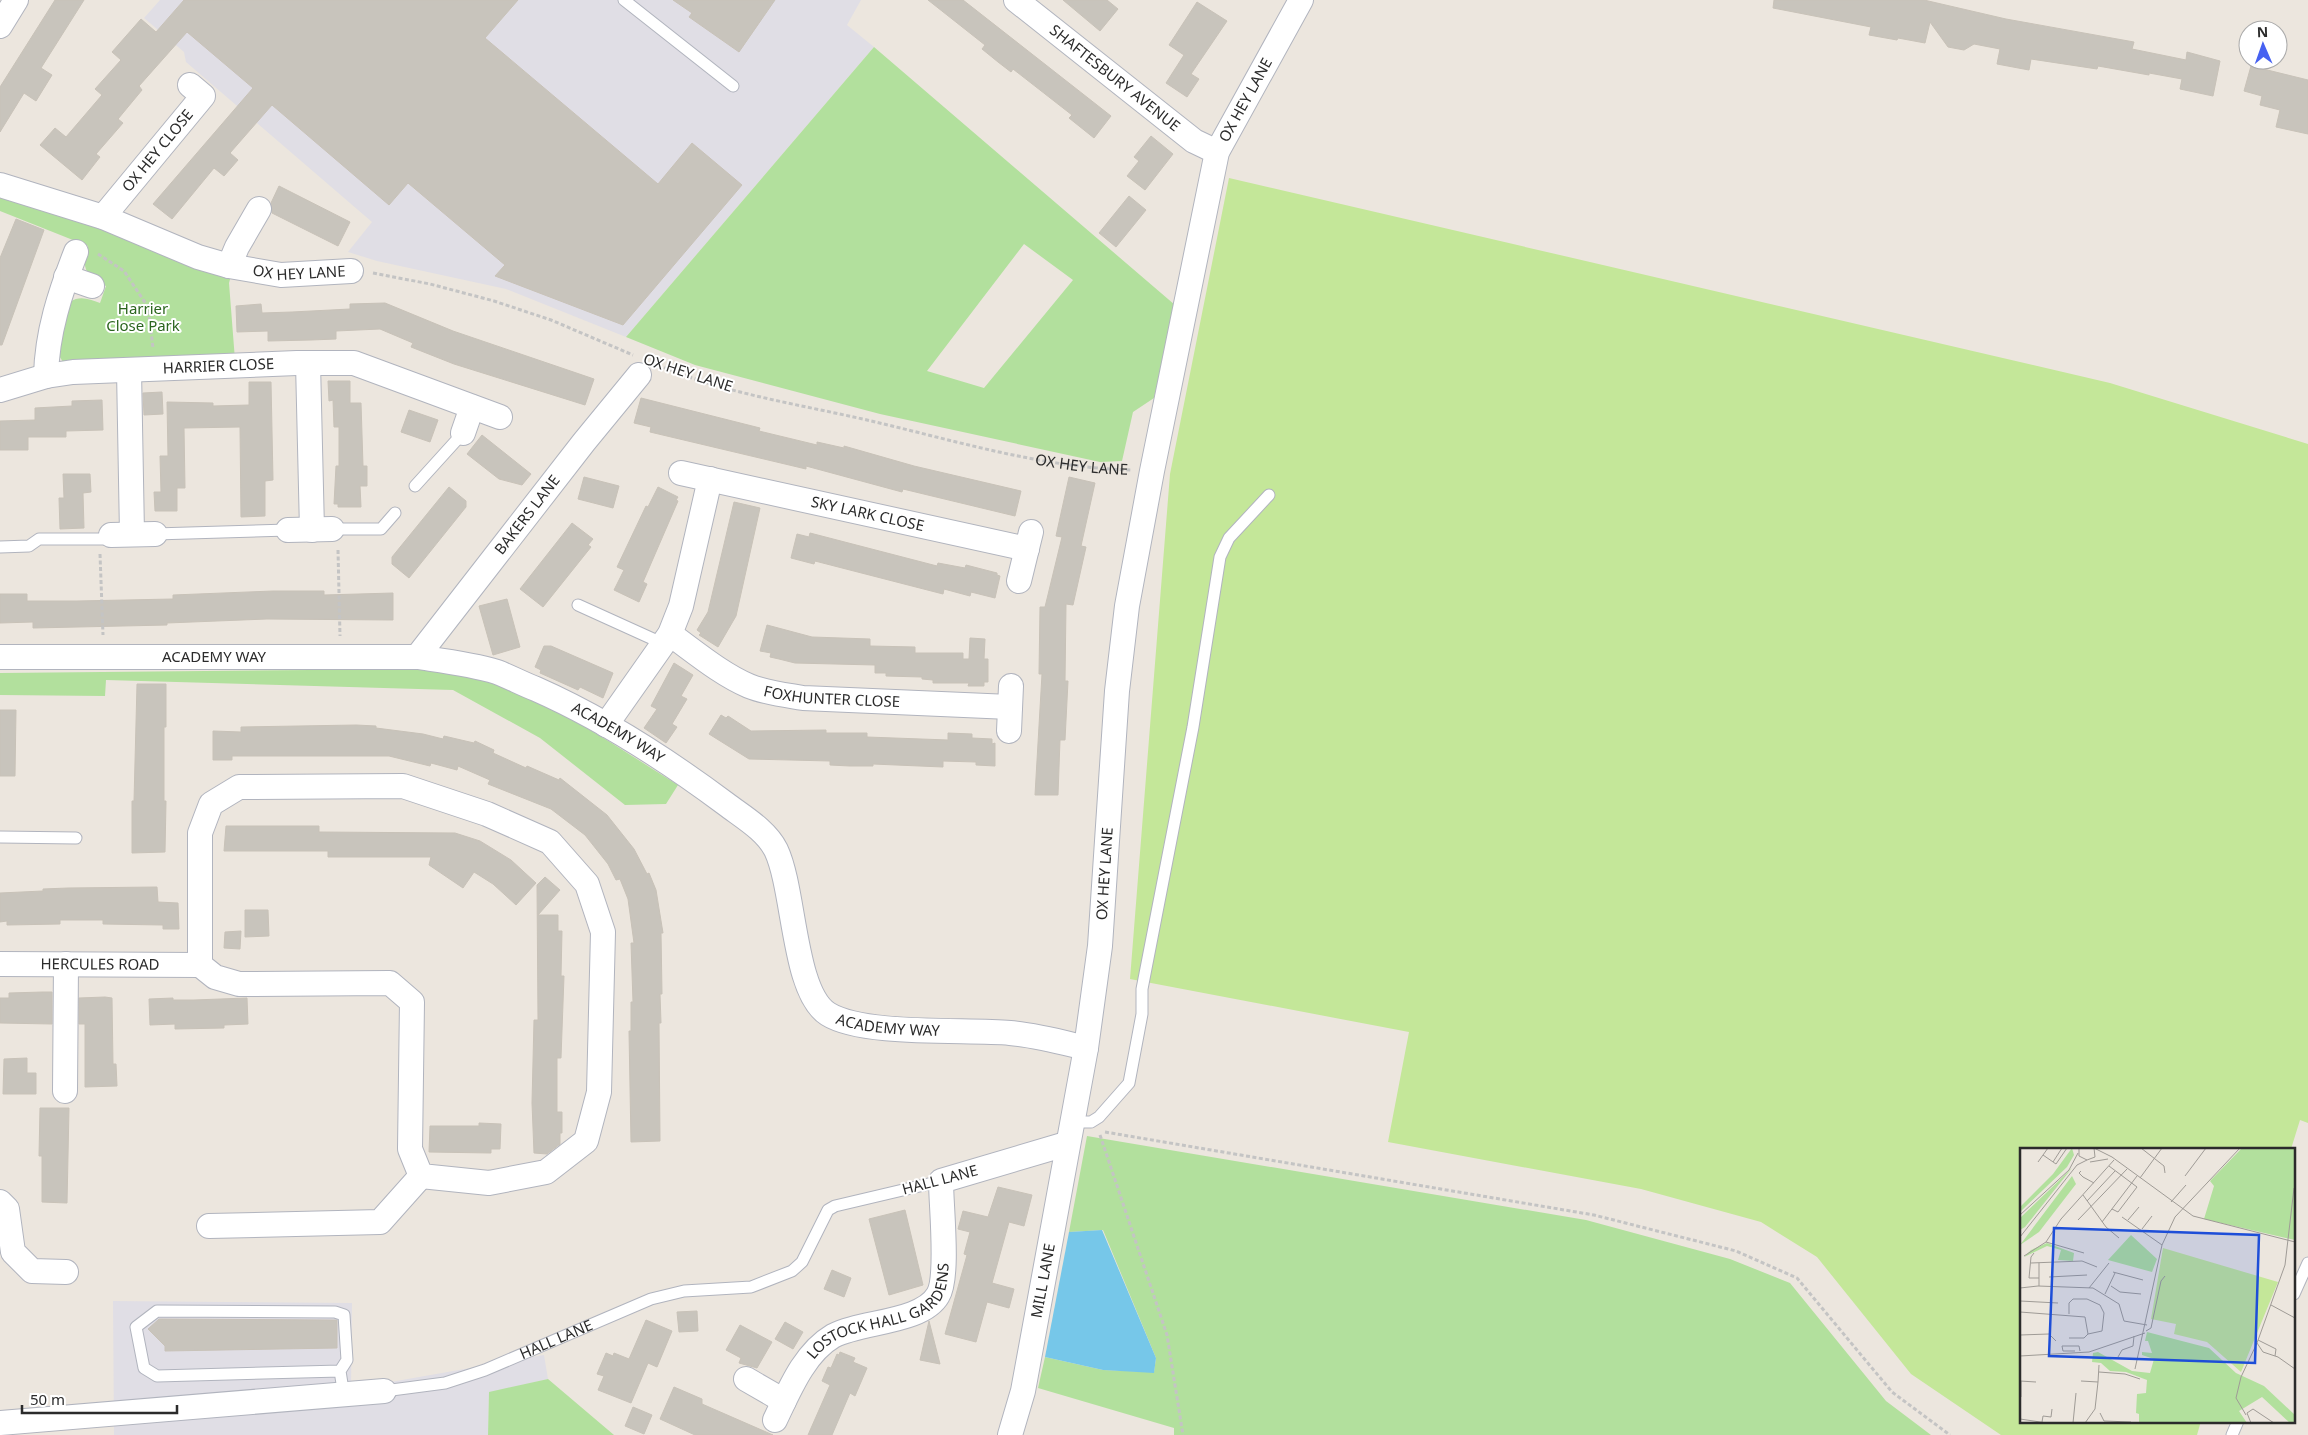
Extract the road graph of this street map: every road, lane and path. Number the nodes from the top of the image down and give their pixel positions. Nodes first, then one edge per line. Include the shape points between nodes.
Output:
1 (16, 0) edge
2 (624, 0) edge
3 (1016, 0) edge
4 (1301, 0) edge
5 (0, 26) edge
6 (190, 85) dead end
7 (734, 86) dead end
8 (1217, 152) junction
9 (0, 185) edge
10 (259, 208) dead end
11 (103, 217) junction
12 (76, 252) joint
13 (230, 266) junction
14 (351, 271) joint
15 (66, 277) junction
16 (92, 286) dead end
17 (308, 363) junction
18 (645, 366) junction
19 (152, 368) junction
20 (128, 370) junction
21 (46, 376) junction
22 (0, 390) edge
23 (472, 407) junction
24 (500, 417) dead end
25 (463, 433) joint
26 (1152, 471) junction
27 (682, 473) dead end
28 (710, 479) junction
29 (415, 486) dead end
30 (1269, 496) dead end
31 (396, 513) dead end
32 (327, 529) junction
33 (288, 530) joint
34 (155, 534) joint
35 (114, 536) junction
36 (0, 547) edge
37 (1019, 580) dead end
38 (578, 605) dead end
39 (667, 639) junction
40 (340, 656) junction
41 (0, 657) edge
42 (104, 657) junction
43 (417, 657) junction
44 (606, 725) junction
45 (1009, 730) dead end
46 (0, 837) edge
47 (76, 838) dead end
48 (0, 964) edge
49 (66, 964) junction
50 (200, 966) junction
51 (1086, 1048) junction
52 (65, 1091) dead end
53 (1069, 1131) junction
54 (421, 1176) junction
55 (941, 1181) junction
56 (0, 1202) edge
57 (209, 1226) dead end
58 (2308, 1263) edge
59 (66, 1272) dead end
60 (2296, 1290) edge
61 (340, 1371) junction
62 (746, 1379) dead end
63 (384, 1391) joint
64 (344, 1396) junction
65 (2238, 1422) edge
66 (0, 1423) edge
67 (1010, 1435) edge
68 (1182, 1435) edge
69 (1950, 1435) edge
70 (2232, 1435) edge

1 - 5 street
2 - 7 lane
3 - 8 street, SHAFTESBURY AVENUE via 1194,142
4 - 8 street, OX HEY LANE
6 - 11 street, OX HEY CLOSE via 203,96
8 - 26 street, OX HEY LANE
9 - 11 street, OX HEY LANE
10 - 13 street, OX HEY LANE
11 - 13 street, OX HEY LANE via 198,257
12 - 15 street
12 - 19 path via 78,246 110,260 124,271 143,299 150,316
13 - 14 street, OX HEY LANE via 272,274
14 - 18 path, OX HEY LANE via 405,279 494,301 552,320
15 - 16 street
15 - 21 street via 49,337
17 - 19 street, HARRIER CLOSE
17 - 23 street, HARRIER CLOSE via 354,363
17 - 32 street
18 - 26 path, OX HEY LANE via 1021,456 1097,470
18 - 43 street, BAKERS LANE
19 - 20 street, HARRIER CLOSE
20 - 21 street, HARRIER CLOSE
20 - 35 street
21 - 22 street, HARRIER CLOSE
23 - 24 street, HARRIER CLOSE
23 - 25 street
25 - 29 lane
26 - 51 street, OX HEY LANE via 1127,606 1117,691 1100,946
27 - 28 street, SKY LARK CLOSE
28 - 37 street, SKY LARK CLOSE via 1029,540
28 - 39 street via 681,606
30 - 53 lane via 1229,538 1220,557 1193,726 1142,989 1142,1014 1130,1083 1099,1117
31 - 32 lane via 381,529
32 - 33 street
32 - 40 path
33 - 34 lane
34 - 35 street
35 - 36 lane via 39,540 29,546
35 - 42 path
38 - 39 lane
39 - 44 street
39 - 45 street, FOXHUNTER CLOSE via 749,686 773,693 803,698 1010,697
40 - 42 street, ACADEMY WAY
40 - 43 street, ACADEMY WAY
41 - 42 street, ACADEMY WAY
43 - 44 street, ACADEMY WAY via 461,663 498,673 559,699
44 - 51 street, ACADEMY WAY via 687,776 761,831 776,849 785,877 806,981 816,1002 828,1014 874,1028 1012,1033
46 - 47 lane
48 - 49 street, HERCULES ROAD
49 - 50 street, HERCULES ROAD
49 - 52 street
50 - 54 street via 215,977 239,984 390,983 412,1002 410,1149
50 - 54 street via 200,833 211,804 239,787 403,786 487,814 550,842 586,884 603,932 599,1092 586,1142 546,1172 489,1183
51 - 53 street, OX HEY LANE
53 - 55 street, HALL LANE
53 - 67 street, MILL LANE via 1023,1391
54 - 57 street via 380,1222
55 - 62 street, LOSTOCK HALL GARDENS via 943,1274 938,1296 918,1312 833,1336 809,1359 779,1410
55 - 63 lane, HALL LANE via 835,1206 828,1210 802,1262 792,1271 759,1284 684,1291 651,1299 485,1370 445,1383
56 - 59 street via 7,1209 13,1252 32,1271
58 - 60 lane
61 - 61 lane via 157,1376 144,1368 136,1327 157,1310 335,1312 344,1315 347,1360
61 - 64 lane
63 - 64 street, HALL LANE
64 - 66 street, HALL LANE
65 - 70 lane
68 - 69 path via 1167,1335 1098,1130 1594,1215 1736,1251 1797,1278 1892,1392

